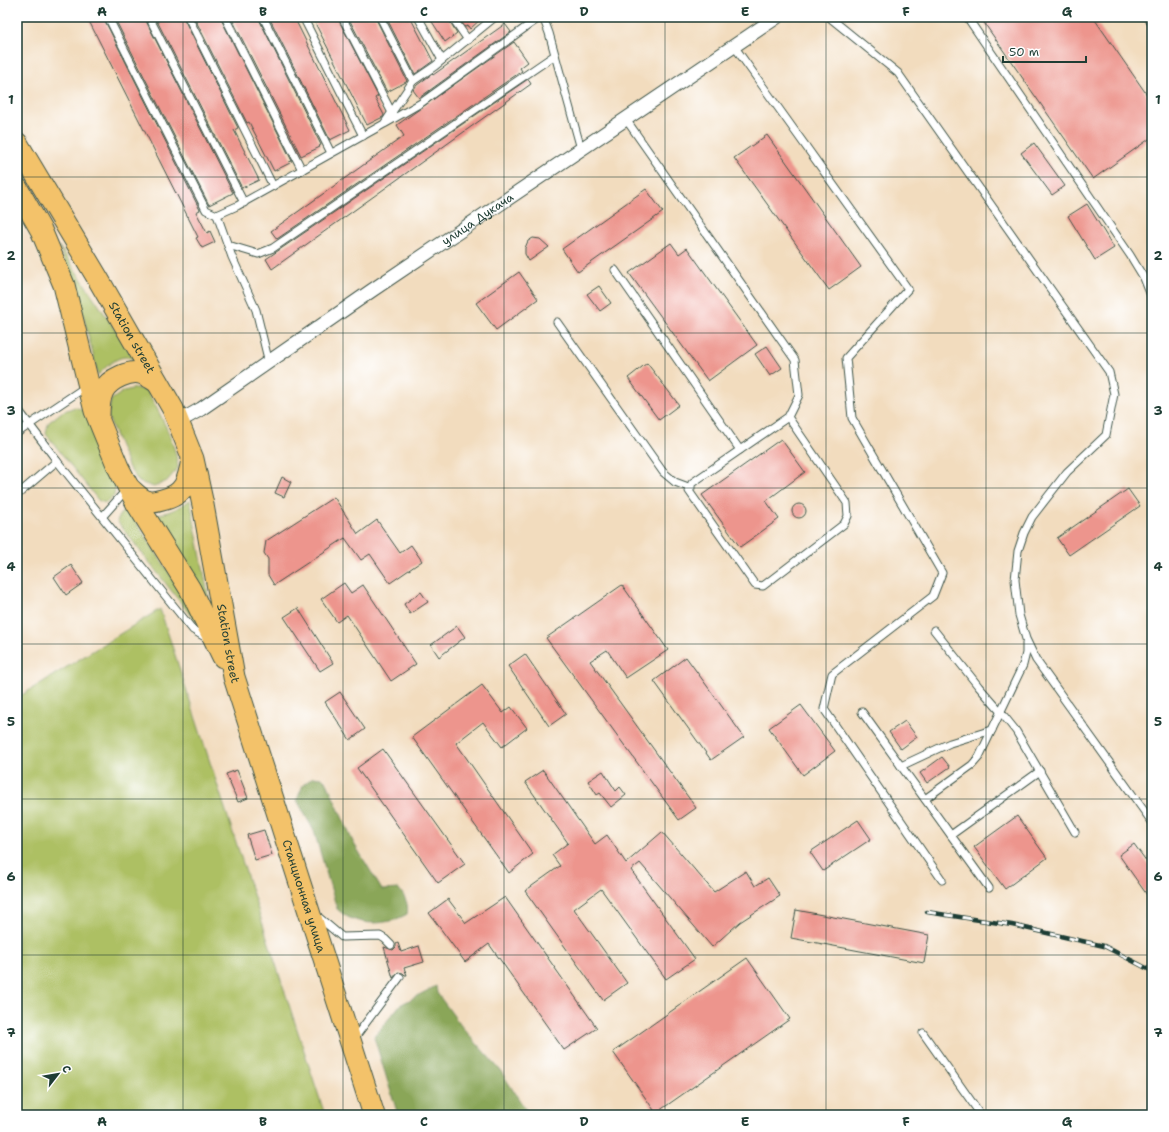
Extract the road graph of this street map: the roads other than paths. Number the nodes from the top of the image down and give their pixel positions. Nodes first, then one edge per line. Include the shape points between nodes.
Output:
1 (108, 17) edge
2 (149, 17) edge
3 (188, 17) edge
4 (225, 17) edge
5 (263, 17) edge
6 (303, 17) edge
7 (342, 17) edge
8 (380, 17) edge
9 (418, 17) edge
10 (452, 17) edge
11 (496, 17) edge
12 (542, 17) edge
13 (777, 17) edge
14 (829, 17) edge
15 (967, 17) edge
16 (1147, 17) edge
17 (1152, 24) edge
18 (468, 40) junction
19 (734, 46) junction
20 (555, 56) junction
21 (442, 60) junction
22 (413, 81) junction
23 (392, 113) junction
24 (625, 118) junction
25 (384, 124) junction
26 (363, 136) junction
27 (17, 143) edge
28 (581, 149) junction
29 (331, 153) junction
30 (302, 170) junction
31 (273, 186) junction
32 (17, 188) edge
33 (244, 203) junction
34 (217, 215) junction
35 (228, 245) junction
36 (615, 270) dead end
37 (1152, 298) edge
38 (557, 322) dead end
39 (269, 363) junction
40 (157, 382) junction
41 (89, 384) junction
42 (17, 408) edge
43 (788, 417) junction
44 (99, 420) junction
45 (178, 422) junction
46 (28, 424) junction
47 (17, 433) edge
48 (740, 450) junction
49 (193, 459) junction
50 (57, 461) junction
51 (128, 487) junction
52 (691, 488) junction
53 (17, 495) edge
54 (103, 516) junction
55 (934, 630) dead end
56 (1026, 638) junction
57 (216, 645) junction
58 (234, 677) junction
59 (1000, 711) junction
60 (862, 712) dead end
61 (992, 730) junction
62 (901, 766) junction
63 (1040, 771) junction
64 (924, 799) junction
65 (1152, 822) edge
66 (1075, 832) dead end
67 (951, 835) junction
68 (942, 880) dead end
69 (989, 888) dead end
70 (306, 907) junction
71 (391, 945) dead end
72 (400, 977) dead end
73 (923, 1033) dead end
74 (351, 1044) junction
75 (374, 1115) edge
76 (981, 1115) edge

1 - 34 lane via 206,210
2 - 33 lane
3 - 31 lane
4 - 30 lane
5 - 29 lane
6 - 26 lane
7 - 23 lane
8 - 22 lane
9 - 21 lane
10 - 18 lane
11 - 18 lane
12 - 20 lane via 547,25
12 - 25 lane via 421,103
13 - 19 street, улица Дукача
14 - 56 lane via 898,73 1109,372 1114,394 1106,435 1067,472 1032,517 1018,551 1015,580 1019,615
15 - 37 lane via 1130,255
16 - 17 lane
18 - 21 lane
19 - 24 street, улица Дукача
19 - 68 lane via 908,289 846,358 852,418 942,573 933,596 832,674 824,710
20 - 28 lane
20 - 35 lane via 273,248 258,254
21 - 22 lane
22 - 23 lane
23 - 25 lane
24 - 28 street, улица Дукача
24 - 43 lane via 795,360 799,395
25 - 26 lane
26 - 29 lane
27 - 40 main road, Station street
28 - 39 street, улица Дукача via 371,290
29 - 30 lane
30 - 31 lane
31 - 33 lane
32 - 41 main road, Station street via 41,230 64,285
33 - 34 lane
34 - 35 lane
35 - 39 lane via 256,310
36 - 48 lane
38 - 52 lane via 663,472 675,482
39 - 45 street, улица Дукача
40 - 44 main road via 142,374 129,374 112,381 103,390
40 - 45 main road, Station street
41 - 44 main road, Station street
41 - 46 lane
42 - 46 lane
43 - 48 lane
43 - 52 lane via 847,504 848,516 844,524 763,586 755,585 690,492
44 - 51 main road, Station street
45 - 49 main road, Station street
46 - 47 lane
46 - 50 lane
48 - 52 lane via 692,483
49 - 51 main road via 182,490 169,499 155,502 144,500
49 - 58 main road, Station street
50 - 53 lane
50 - 54 lane
51 - 54 lane
51 - 57 main road, Station street via 190,589
54 - 57 lane via 193,630
55 - 59 lane
56 - 59 lane via 1023,666
56 - 65 lane via 1036,660
57 - 58 main road, Station street
58 - 70 main road, Станционная улица
59 - 61 lane
59 - 63 lane
60 - 62 lane
61 - 62 lane via 950,743
61 - 64 lane via 976,761
62 - 64 lane
63 - 66 lane
63 - 67 lane
64 - 67 lane
67 - 69 lane
70 - 71 lane via 342,937 380,936
70 - 74 main road, Станционная улица
72 - 74 lane
73 - 76 lane
74 - 75 main road, Станционная улица

